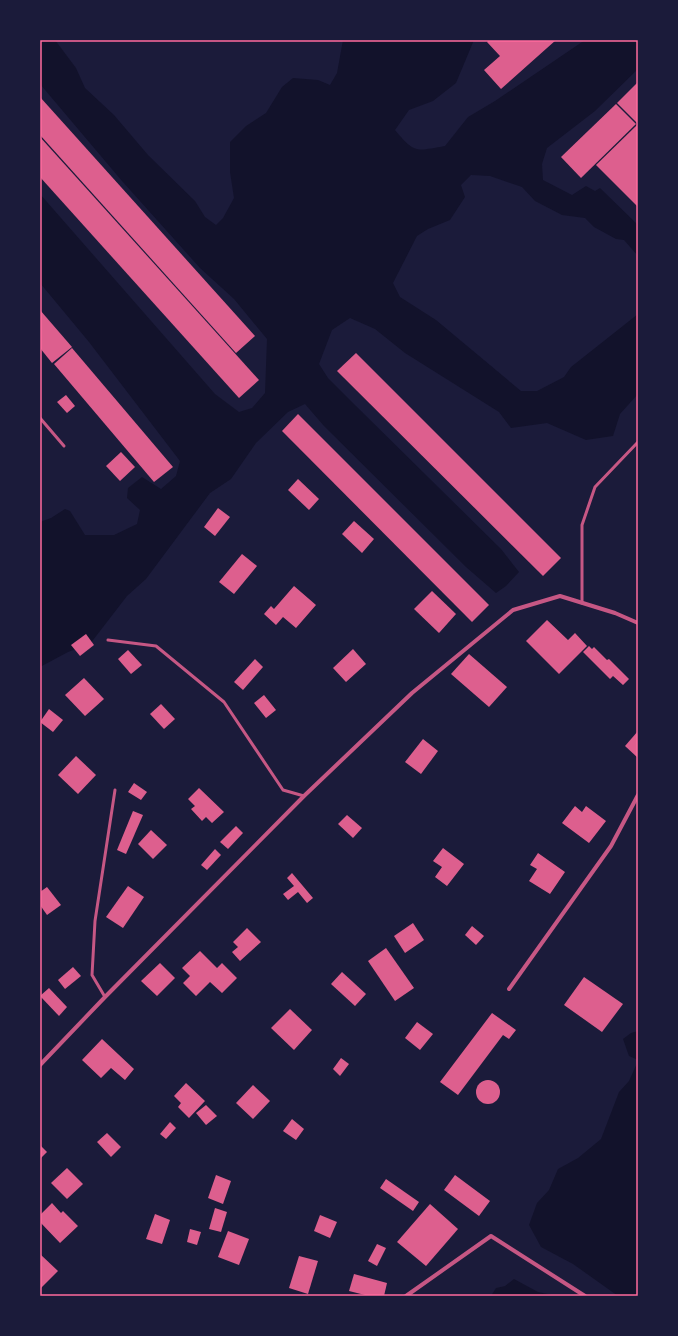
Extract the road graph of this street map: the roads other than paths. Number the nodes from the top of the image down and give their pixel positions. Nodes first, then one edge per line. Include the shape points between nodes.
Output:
1 (40, 418) edge
2 (638, 442) edge
3 (64, 446) dead end
4 (582, 603) junction
5 (638, 623) edge
6 (108, 640) dead end
7 (115, 790) dead end
8 (638, 795) edge
9 (304, 796) junction
10 (509, 989) dead end
11 (105, 997) junction
12 (40, 1064) edge
13 (406, 1296) edge
14 (585, 1296) edge

1 - 3 lane
2 - 4 lane via 595,487 582,525
4 - 5 street
4 - 9 street via 560,596 513,610 412,694
6 - 9 lane via 156,646 224,702 283,790
7 - 11 lane via 95,921 92,975
8 - 10 street via 611,846
9 - 11 street
11 - 12 street
13 - 14 street via 491,1236

